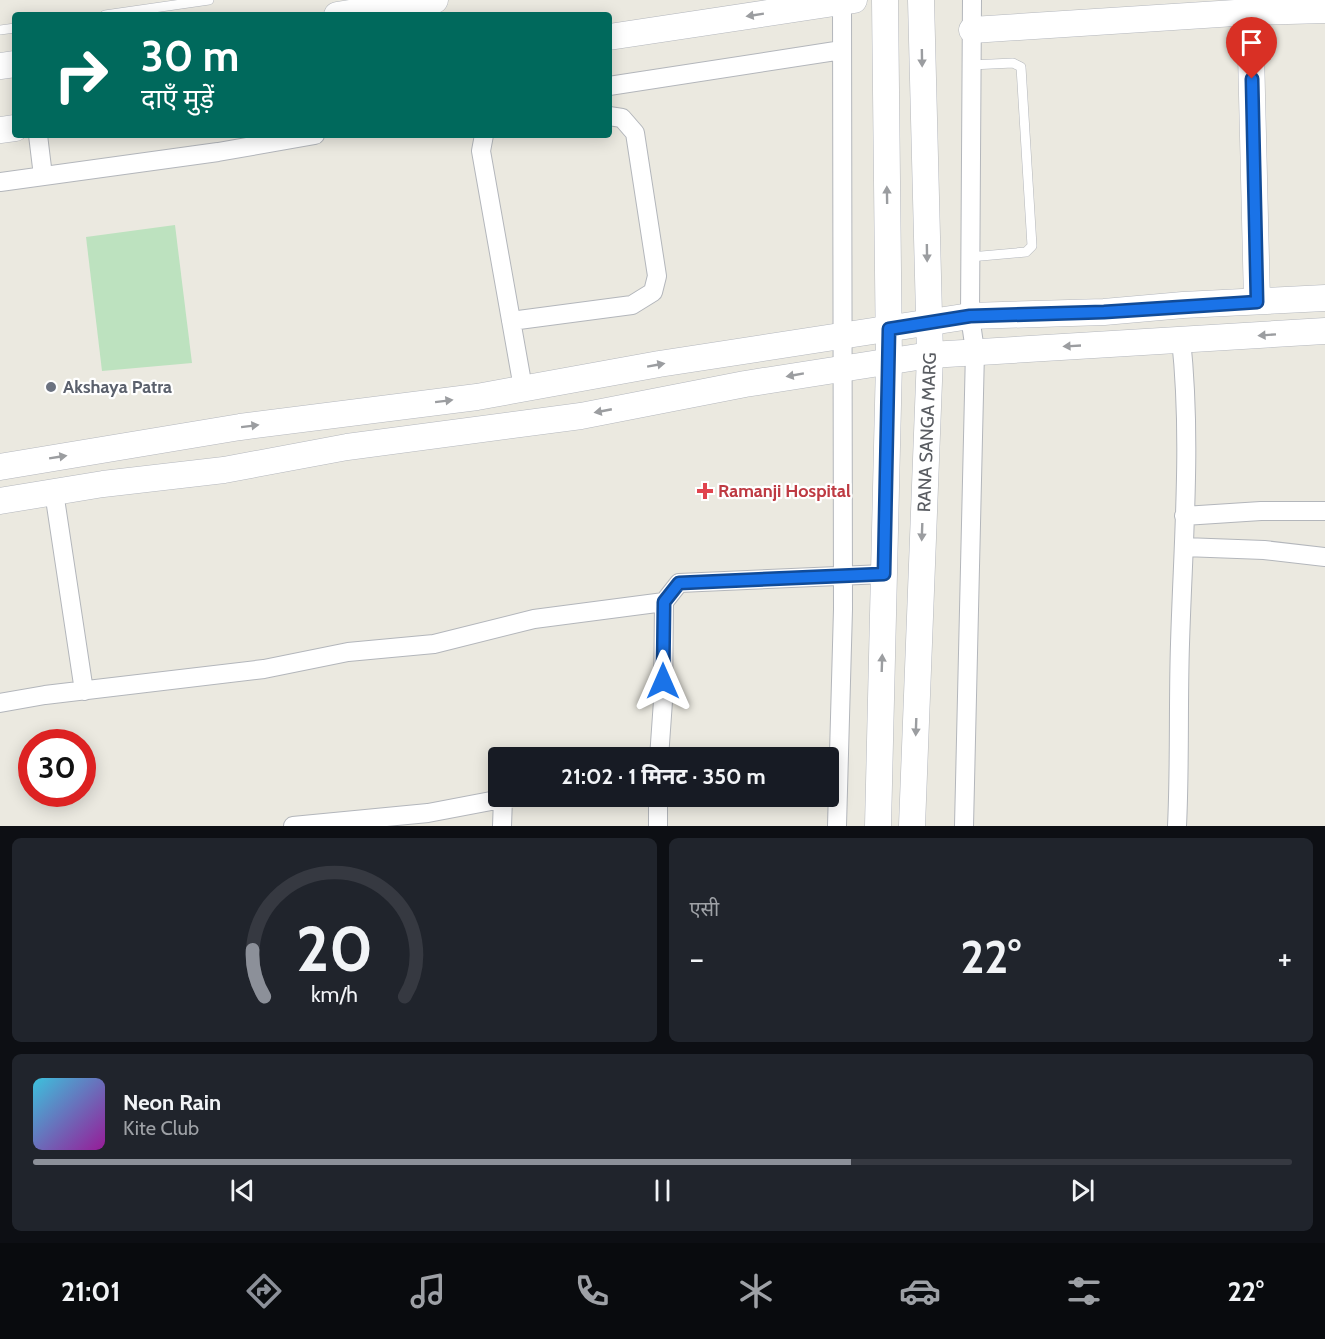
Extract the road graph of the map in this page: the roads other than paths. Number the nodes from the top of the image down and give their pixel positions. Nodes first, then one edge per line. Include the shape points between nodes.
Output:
1 (209, 0) edge
2 (435, 0) edge
3 (885, 0) edge
4 (921, 0) edge
5 (972, 0) edge
6 (848, 1) edge
7 (1325, 10) edge
8 (126, 12) edge
9 (357, 12) edge
10 (1250, 12) junction
11 (972, 30) junction
12 (612, 37) edge
13 (842, 50) junction
14 (971, 65) junction
15 (612, 86) edge
16 (612, 116) edge
17 (39, 138) edge
18 (298, 138) edge
19 (483, 138) edge
20 (43, 176) junction
21 (0, 182) edge
22 (970, 257) junction
23 (1325, 298) edge
24 (1257, 302) junction
25 (970, 316) junction
26 (511, 321) junction
27 (929, 323) junction
28 (889, 329) junction
29 (1325, 331) edge
30 (842, 336) junction
31 (1181, 339) junction
32 (975, 351) junction
33 (930, 356) junction
34 (890, 362) junction
35 (841, 368) junction
36 (523, 388) junction
37 (0, 467) edge
38 (54, 492) junction
39 (0, 501) edge
40 (1325, 511) edge
41 (1184, 516) junction
42 (1184, 547) junction
43 (1325, 556) edge
44 (884, 574) junction
45 (843, 575) junction
46 (664, 602) junction
47 (84, 691) junction
48 (0, 703) edge
49 (660, 747) edge
50 (488, 802) edge
51 (507, 807) edge
52 (658, 807) edge
53 (293, 826) edge
54 (502, 826) edge
55 (658, 826) edge
56 (837, 826) edge
57 (878, 826) edge
58 (912, 826) edge
59 (964, 826) edge
60 (1177, 826) edge

1 - 8 lane
2 - 9 main road
28 -> 3 main road, RANA SANGA MARG
4 -> 27 main road, RANA SANGA MARG
5 - 11 street
6 -> 12 main road
6 - 13 street
7 - 10 main road
10 - 11 main road
10 - 24 main road
11 - 14 street
13 - 15 street
13 - 30 street
14 - 22 street
14 - 22 lane via 1013,63 1021,68 1032,246 1026,252
16 - 26 street via 622,118 635,133 657,276 653,292 632,305
17 - 20 street
18 - 20 street
19 - 26 street via 481,151
20 - 21 street
22 - 25 street
23 - 24 main road
24 - 25 main road
25 - 27 main road
25 - 32 street
26 - 36 street
27 - 28 main road
27 - 33 main road, RANA SANGA MARG
28 - 30 main road
28 - 34 main road, RANA SANGA MARG
29 -> 31 main road
30 - 35 street
36 -> 30 main road
31 -> 32 main road
31 - 41 street via 1187,394
32 - 33 main road
32 - 59 street
33 - 34 main road
33 -> 58 main road, RANA SANGA MARG
34 - 35 main road
34 - 44 main road, RANA SANGA MARG
35 -> 38 main road via 581,416
35 - 45 street
37 -> 36 main road
38 - 39 main road
38 - 47 street
40 - 41 street
41 - 42 street
42 - 43 street
42 - 60 street
44 - 45 street
57 -> 44 main road, RANA SANGA MARG
45 - 46 street via 679,583
45 - 56 street
46 - 47 street via 534,619 434,644 348,652 264,669
46 - 49 street
47 - 48 street
50 - 53 street via 428,813
51 - 54 street
52 - 55 street

